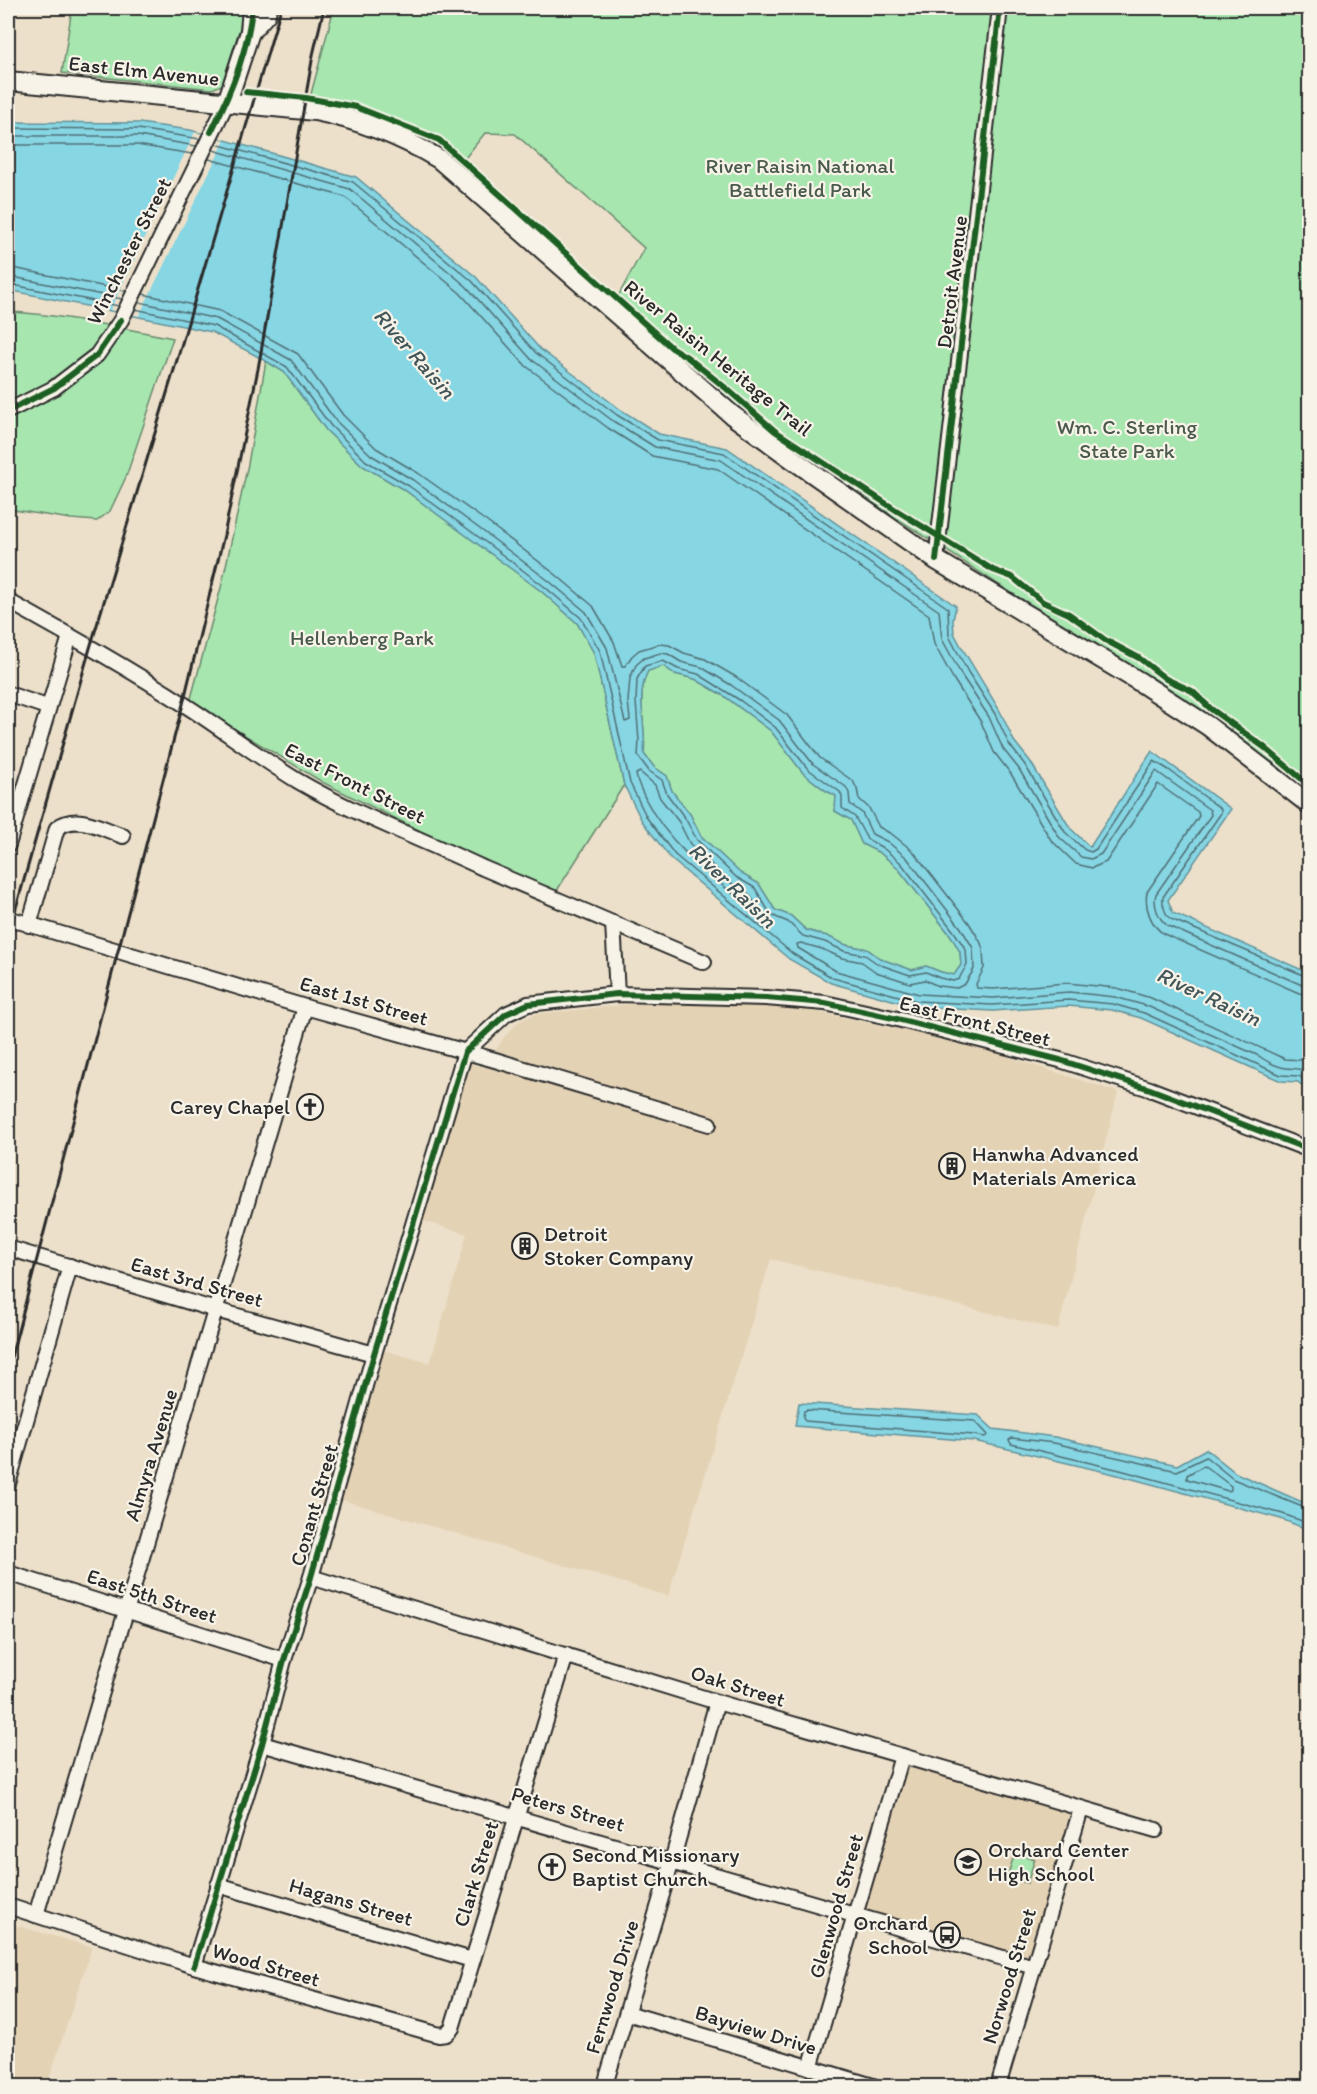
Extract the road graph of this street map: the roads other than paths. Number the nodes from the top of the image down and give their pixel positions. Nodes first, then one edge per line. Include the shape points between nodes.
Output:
1 (252, 8) edge
2 (267, 8) edge
3 (1000, 8) edge
4 (250, 32) junction
5 (8, 81) edge
6 (227, 102) junction
7 (8, 411) edge
8 (936, 560) junction
9 (8, 601) edge
10 (70, 636) junction
11 (8, 694) edge
12 (47, 707) junction
13 (8, 795) edge
14 (22, 799) junction
15 (1310, 805) edge
16 (123, 836) dead end
17 (8, 845) edge
18 (8, 918) edge
19 (613, 923) junction
20 (29, 925) junction
21 (704, 962) dead end
22 (617, 994) junction
23 (304, 1007) junction
24 (465, 1052) junction
25 (709, 1124) dead end
26 (1310, 1150) edge
27 (8, 1248) edge
28 (70, 1266) junction
29 (216, 1310) junction
30 (374, 1354) junction
31 (8, 1484) edge
32 (8, 1573) edge
33 (311, 1577) junction
34 (126, 1610) junction
35 (566, 1655) junction
36 (284, 1660) junction
37 (717, 1702) junction
38 (262, 1744) junction
39 (902, 1756) junction
40 (1081, 1809) junction
41 (516, 1816) junction
42 (1156, 1830) dead end
43 (672, 1861) junction
44 (218, 1885) junction
45 (8, 1906) edge
46 (36, 1915) junction
47 (856, 1915) junction
48 (472, 1960) junction
49 (194, 1966) junction
50 (1034, 1967) junction
51 (627, 2013) junction
52 (446, 2034) joint
53 (810, 2068) junction
54 (607, 2078) dead end
55 (873, 2086) edge
56 (998, 2086) edge

1 - 4 main road
2 - 4 main road
3 - 8 street, Detroit Avenue
4 - 6 main road
5 - 6 main road, East Elm Avenue
6 - 7 street, Winchester Street via 121,320 97,355 54,388
6 - 8 main road, East Elm Avenue via 339,116 409,141 439,159 732,415
8 - 15 main road, East Elm Avenue via 1208,726
9 - 10 street, East Front Street
10 - 12 street
10 - 19 street, East Front Street via 188,706 299,781 405,833
11 - 12 street
12 - 14 street
13 - 14 street
14 - 17 street
16 - 20 street via 77,820 57,828
18 - 20 street, East 1st Street
19 - 21 street, East Front Street
19 - 22 street
20 - 23 street, East 1st Street
22 - 24 street, East Front Street via 528,1004 506,1014
22 - 26 street, East Front Street via 766,998 825,1004 893,1018 1060,1060 1150,1089
23 - 24 street, East 1st Street
23 - 29 street, Almyra Avenue
24 - 25 street, East 1st Street
24 - 30 street, Conant Street
27 - 28 street, East 3rd Street
28 - 29 street, East 3rd Street
28 - 31 street
29 - 30 street, East 3rd Street
29 - 34 street, Almyra Avenue
30 - 33 street, Conant Street
32 - 34 street, East 5th Street
33 - 35 street, Oak Street
33 - 36 street, Conant Street
34 - 36 street, East 5th Street
34 - 46 street, Almyra Avenue
35 - 37 street, Oak Street
35 - 41 street, Clark Street
36 - 38 street, Conant Street
37 - 39 street, Oak Street
37 - 43 street, Fernwood Drive
38 - 41 street, Peters Street
38 - 44 street, Conant Street
39 - 40 street, Oak Street
39 - 47 street, Glenwood Street
40 - 42 street, Oak Street
40 - 50 street, Norwood Street
41 - 43 street, Peters Street
41 - 48 street, Clark Street
43 - 47 street, Peters Street
43 - 51 street, Fernwood Drive
44 - 48 street, Hagans Street
44 - 49 street, Conant Street
45 - 46 street, Wood Street
46 - 49 street, Wood Street
47 - 50 street, Peters Street
47 - 53 street, Glenwood Street
48 - 52 street, Clark Street via 452,2028
49 - 52 street, Wood Street
50 - 56 street, Norwood Street
51 - 53 street, Bayview Drive
51 - 54 street, Fernwood Drive
53 - 55 street, Bayview Drive

